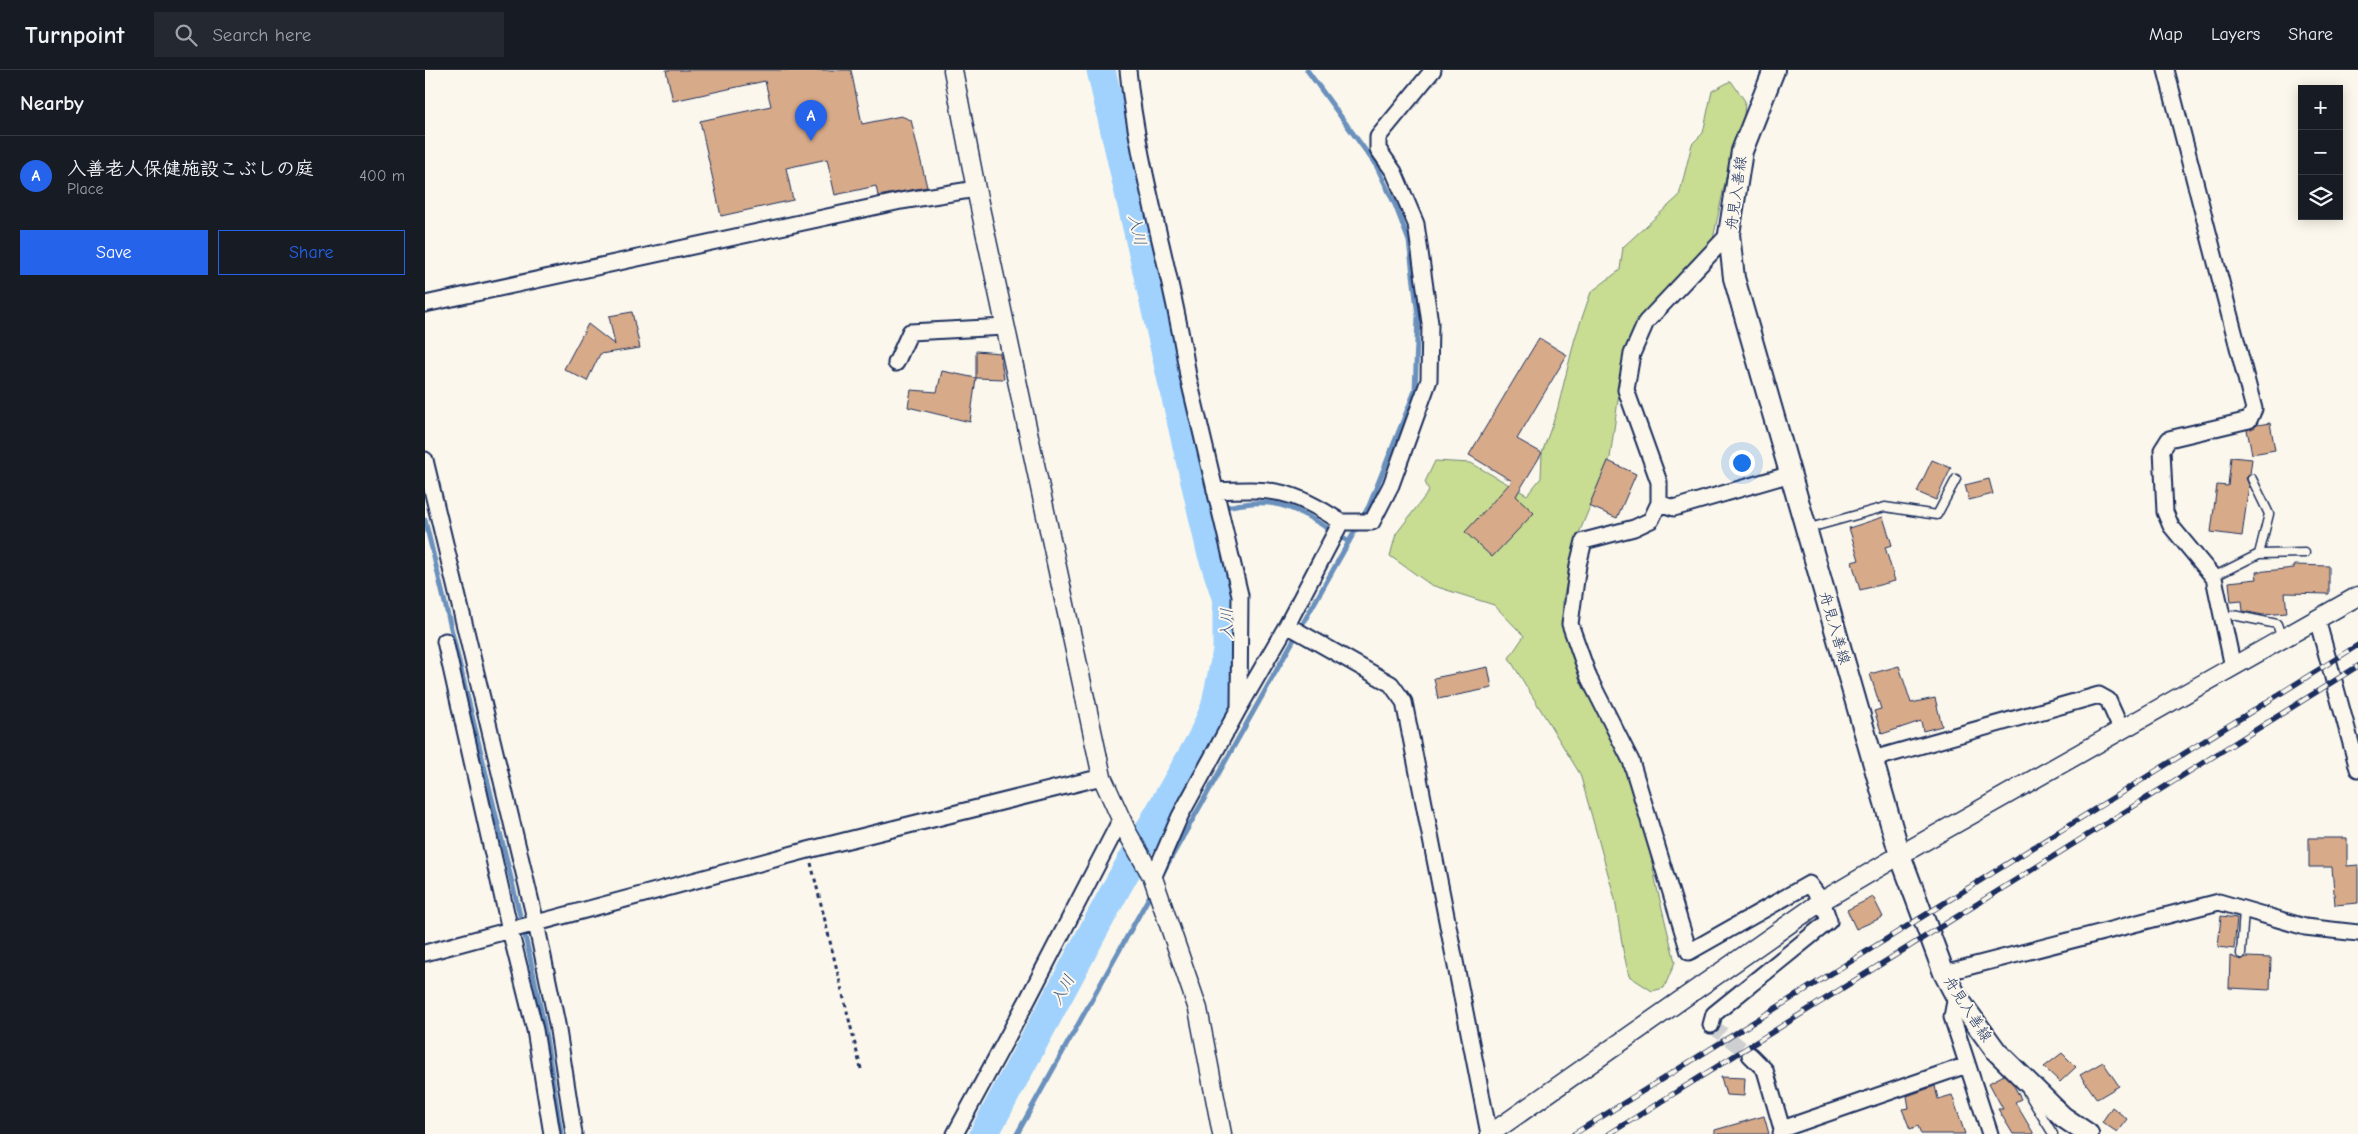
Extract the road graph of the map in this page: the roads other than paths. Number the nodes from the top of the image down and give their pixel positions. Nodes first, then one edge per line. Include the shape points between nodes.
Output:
1 (953, 70) edge
2 (1128, 70) edge
3 (1433, 70) edge
4 (1774, 70) edge
5 (2166, 70) edge
6 (976, 189) junction
7 (1729, 234) junction
8 (425, 304) edge
9 (1005, 327) junction
10 (896, 363) dead end
11 (425, 460) edge
12 (1791, 474) junction
13 (1956, 479) dead end
14 (2252, 479) dead end
15 (1215, 491) junction
16 (1659, 503) junction
17 (1341, 522) junction
18 (1807, 528) junction
19 (2305, 553) dead end
20 (2259, 554) junction
21 (2213, 577) junction
22 (2358, 596) edge
23 (2233, 615) dead end
24 (2317, 619) junction
25 (1287, 625) junction
26 (2282, 639) junction
27 (445, 641) dead end
28 (2233, 667) junction
29 (1239, 708) junction
30 (2121, 730) junction
31 (1873, 759) junction
32 (2358, 770) edge
33 (1102, 777) junction
34 (1124, 825) junction
35 (1900, 855) junction
36 (1150, 872) junction
37 (1822, 901) junction
38 (2244, 910) junction
39 (536, 923) junction
40 (510, 930) junction
41 (2358, 933) edge
42 (425, 953) edge
43 (2241, 954) dead end
44 (1944, 973) junction
45 (1956, 996) junction
46 (1711, 1025) dead end
47 (1750, 1055) tunnel mouth
48 (1967, 1065) junction
49 (2014, 1069) junction
50 (1781, 1131) edge
51 (552, 1134) edge
52 (574, 1134) edge
53 (955, 1134) edge
54 (1222, 1134) edge
55 (1489, 1134) edge
56 (1990, 1134) edge
57 (2053, 1134) edge
58 (2088, 1134) edge

1 - 6 street
2 - 15 street via 1131,104 1159,240
3 - 17 street via 1378,137 1378,149 1393,172 1416,224 1430,323 1429,380 1391,485 1372,522
4 - 7 main road, 舟見入善線 via 1742,151
5 - 21 street via 2254,408 2249,420 2169,439 2162,450 2165,512 2171,526
6 - 8 street via 901,201
6 - 9 street
7 - 12 main road, 舟見入善線 via 1734,278
7 - 16 street via 1645,322 1632,354 1625,390 1659,482
9 - 10 street via 910,332
9 - 33 street
11 - 39 street
12 - 16 street via 1675,508
12 - 18 main road, 舟見入善線
13 - 18 lane via 1937,515 1885,507
14 - 20 lane via 2269,514
15 - 17 street via 1266,489 1291,495 1315,505
15 - 29 street via 1240,595
16 - 37 street via 1651,520 1634,528 1584,541 1570,624 1589,678 1631,761 1689,952 1809,884
17 - 25 street
18 - 31 main road, 舟見入善線
19 - 20 lane
20 - 21 lane
21 - 28 street
22 - 24 street
23 - 26 lane via 2277,624
24 - 26 street
24 - 32 street
25 - 29 street
25 - 55 street via 1391,684 1404,702
26 - 28 street
27 - 40 street
28 - 30 street
29 - 36 street
30 - 31 street via 2109,700 2099,695
30 - 35 street
31 - 35 main road, 舟見入善線
33 - 34 street
33 - 39 street via 808,850
34 - 36 street
34 - 53 street
35 - 37 street
35 - 44 main road, 舟見入善線
36 - 54 street via 1198,1009
37 - 46 street via 1829,921 1714,1014
37 - 55 street
38 - 41 street via 2305,927
38 - 43 lane
38 - 44 street via 2219,902
39 - 40 street
39 - 52 street via 557,1024
40 - 42 street
40 - 51 street via 535,1030
44 - 45 main road, 舟見入善線
45 - 48 street via 1952,1017
45 - 49 main road, 舟見入善線 via 1996,1051
47 - 50 street via 1765,1070
48 - 50 street
48 - 56 street
49 - 57 lane
49 - 58 main road, 舟見入善線 via 2063,1117

